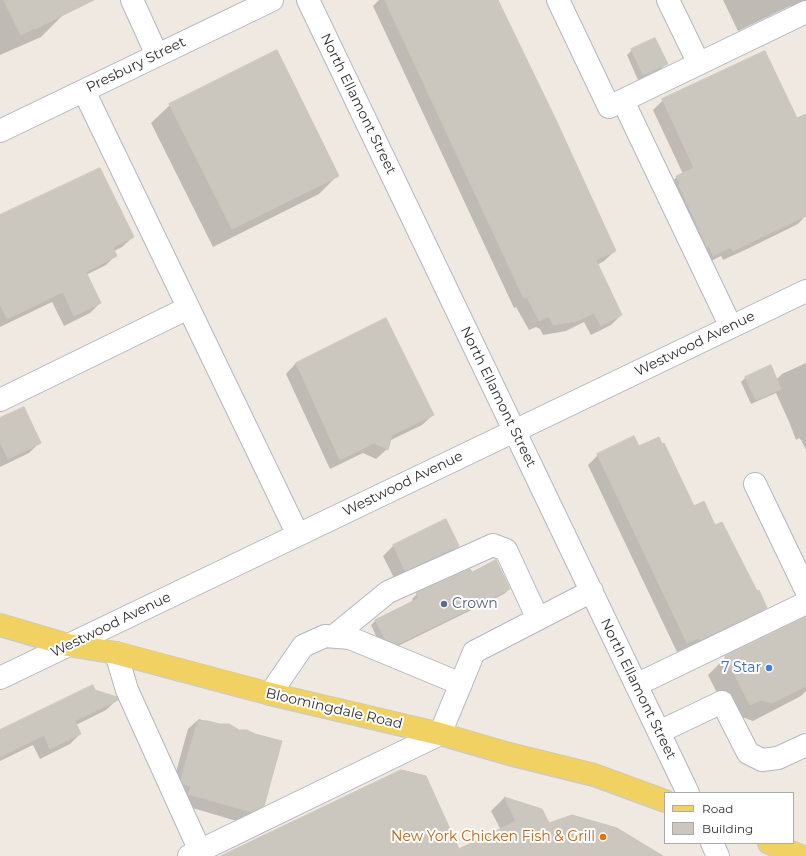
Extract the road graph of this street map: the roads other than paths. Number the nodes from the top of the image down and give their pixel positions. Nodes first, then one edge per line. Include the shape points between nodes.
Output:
1 (132, 0) edge
2 (272, 0) edge
3 (308, 0) edge
4 (558, 0) edge
5 (668, 0) edge
6 (806, 12) edge
7 (157, 55) junction
8 (699, 64) junction
9 (84, 91) junction
10 (623, 101) junction
11 (0, 131) edge
12 (806, 291) edge
13 (188, 308) junction
14 (731, 327) junction
15 (0, 400) edge
16 (515, 431) junction
17 (755, 484) dead end
18 (298, 535) junction
19 (806, 590) edge
20 (592, 592) junction
21 (806, 603) edge
22 (538, 619) junction
23 (0, 624) edge
24 (334, 636) junction
25 (68, 645) junction
26 (116, 653) junction
27 (0, 678) edge
28 (461, 684) junction
29 (636, 686) junction
30 (270, 694) junction
31 (659, 732) junction
32 (440, 734) junction
33 (806, 745) edge
34 (688, 792) edge
35 (664, 801) edge
36 (712, 844) edge
37 (772, 844) edge
38 (194, 853) edge
39 (718, 856) edge
40 (801, 856) edge

1 - 7 street
2 - 7 street, Presbury Street
3 - 16 street, North Ellamont Street
4 - 10 street via 609,107
5 - 8 street
6 - 8 street
7 - 9 street, Presbury Street
8 - 10 street
9 - 11 street, Presbury Street
9 - 13 street
10 - 14 street
12 - 14 street, Westwood Avenue
13 - 15 street
13 - 18 street
14 - 16 street, Westwood Avenue
16 - 18 street, Westwood Avenue
16 - 20 street, North Ellamont Street
17 - 19 street
18 - 25 street, Westwood Avenue
20 - 22 street
20 - 29 street, North Ellamont Street
21 - 29 street
22 - 24 street via 506,550 493,545 388,592
22 - 28 street via 474,652
23 - 25 main road, Bloomingdale Road
24 - 28 street via 350,638
24 - 30 street via 325,636 303,646
25 - 26 main road, Bloomingdale Road
25 - 27 street, Westwood Avenue
26 - 30 main road, Bloomingdale Road
26 - 38 street via 127,690
28 - 32 street
29 - 31 street, North Ellamont Street
30 - 32 main road, Bloomingdale Road
31 - 33 street via 722,702 748,753 762,760 778,758
31 - 34 street, North Ellamont Street
32 - 35 main road, Bloomingdale Road via 594,775
32 - 38 street
36 - 39 street
37 - 40 main road

